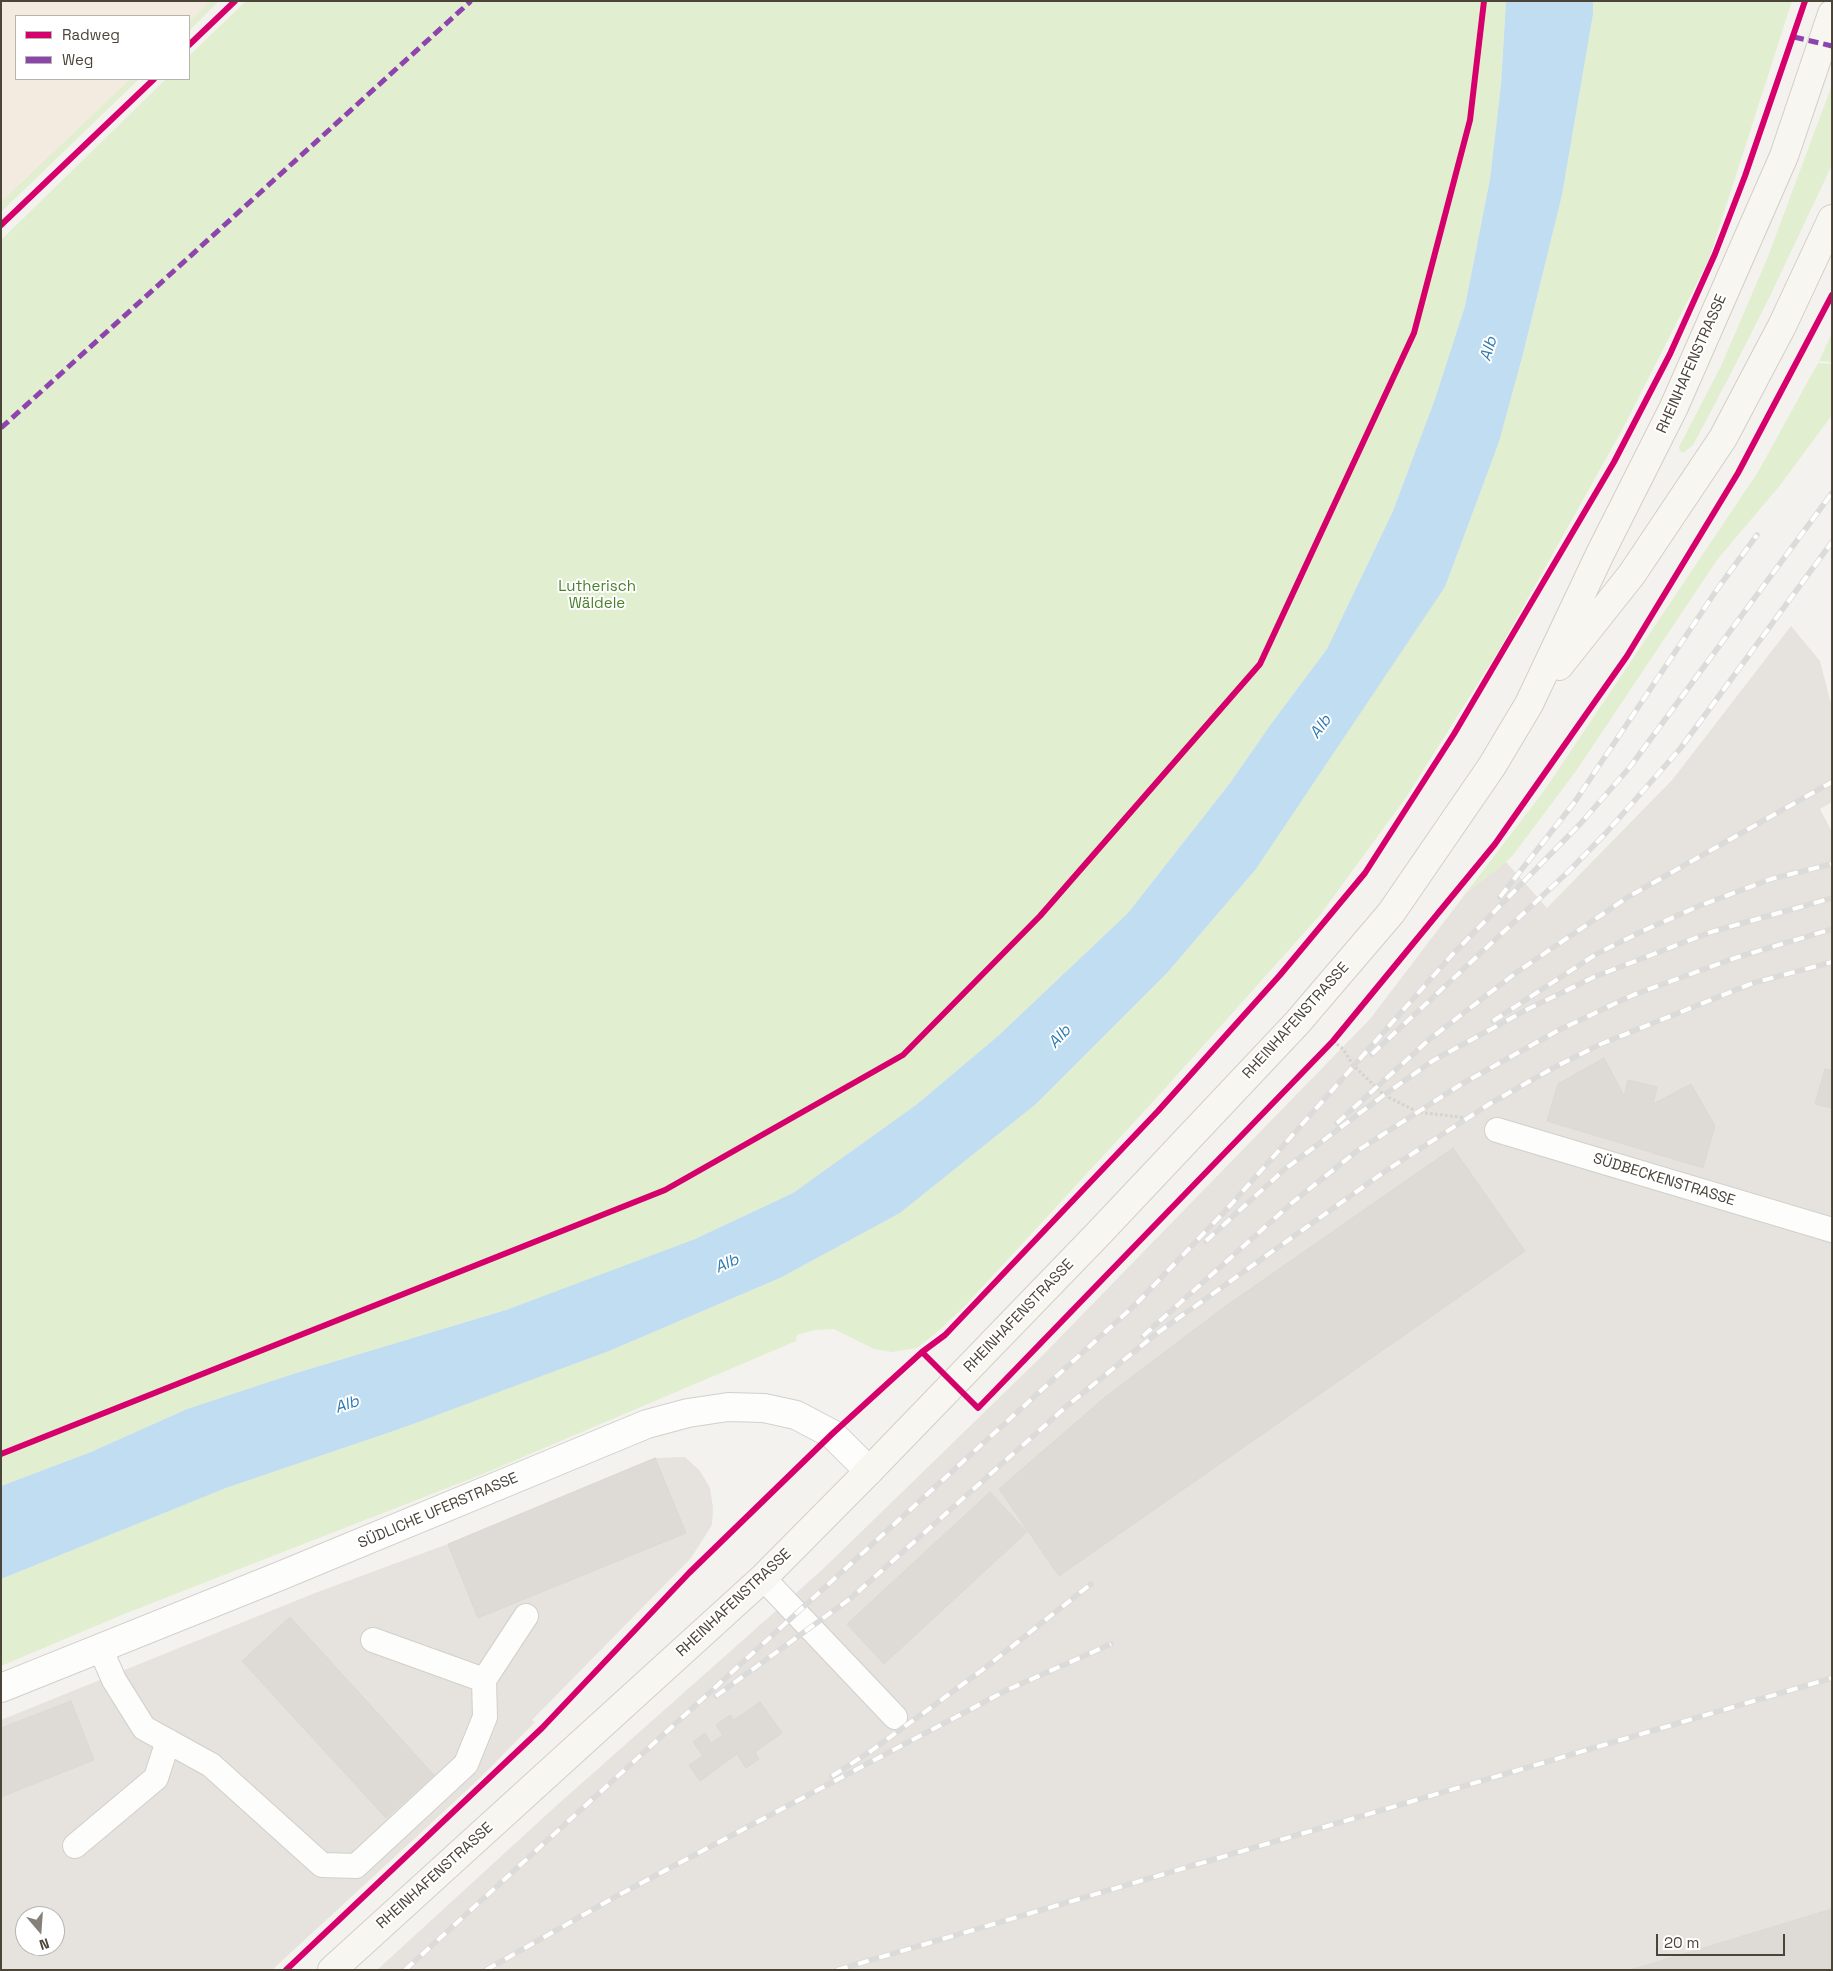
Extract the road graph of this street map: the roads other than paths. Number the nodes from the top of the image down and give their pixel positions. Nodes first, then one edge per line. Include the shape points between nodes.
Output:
1 (1832, 14) edge
2 (1832, 219) edge
3 (1529, 704) junction
4 (1497, 1130) dead end
5 (1832, 1230) edge
6 (869, 1471) junction
7 (763, 1578) junction
8 (526, 1616) dead end
9 (373, 1640) dead end
10 (100, 1648) junction
11 (484, 1680) junction
12 (1, 1688) edge
13 (895, 1717) dead end
14 (168, 1741) junction
15 (75, 1846) dead end
16 (332, 1970) edge

1 - 3 main road, RHEINHAFENSTRASSE via 1784,156 1674,407
2 - 3 main road, RHEINHAFENSTRASSE via 1724,438 1632,574
3 - 6 main road, RHEINHAFENSTRASSE via 1492,766 1391,913 1316,1001 1100,1232
4 - 5 lane, SÜDBECKENSTRASSE
6 - 7 main road, RHEINHAFENSTRASSE
6 - 10 street, SÜDLICHE UFERSTRASSE via 832,1434 796,1415 764,1408 728,1407 688,1413 647,1424
7 - 13 lane
7 - 16 main road, RHEINHAFENSTRASSE
8 - 11 lane
9 - 11 lane
10 - 12 street, SÜDLICHE UFERSTRASSE
10 - 14 lane via 114,1680 144,1728
11 - 14 lane via 485,1717 466,1764 356,1866 322,1865 211,1765
14 - 15 lane via 156,1778

